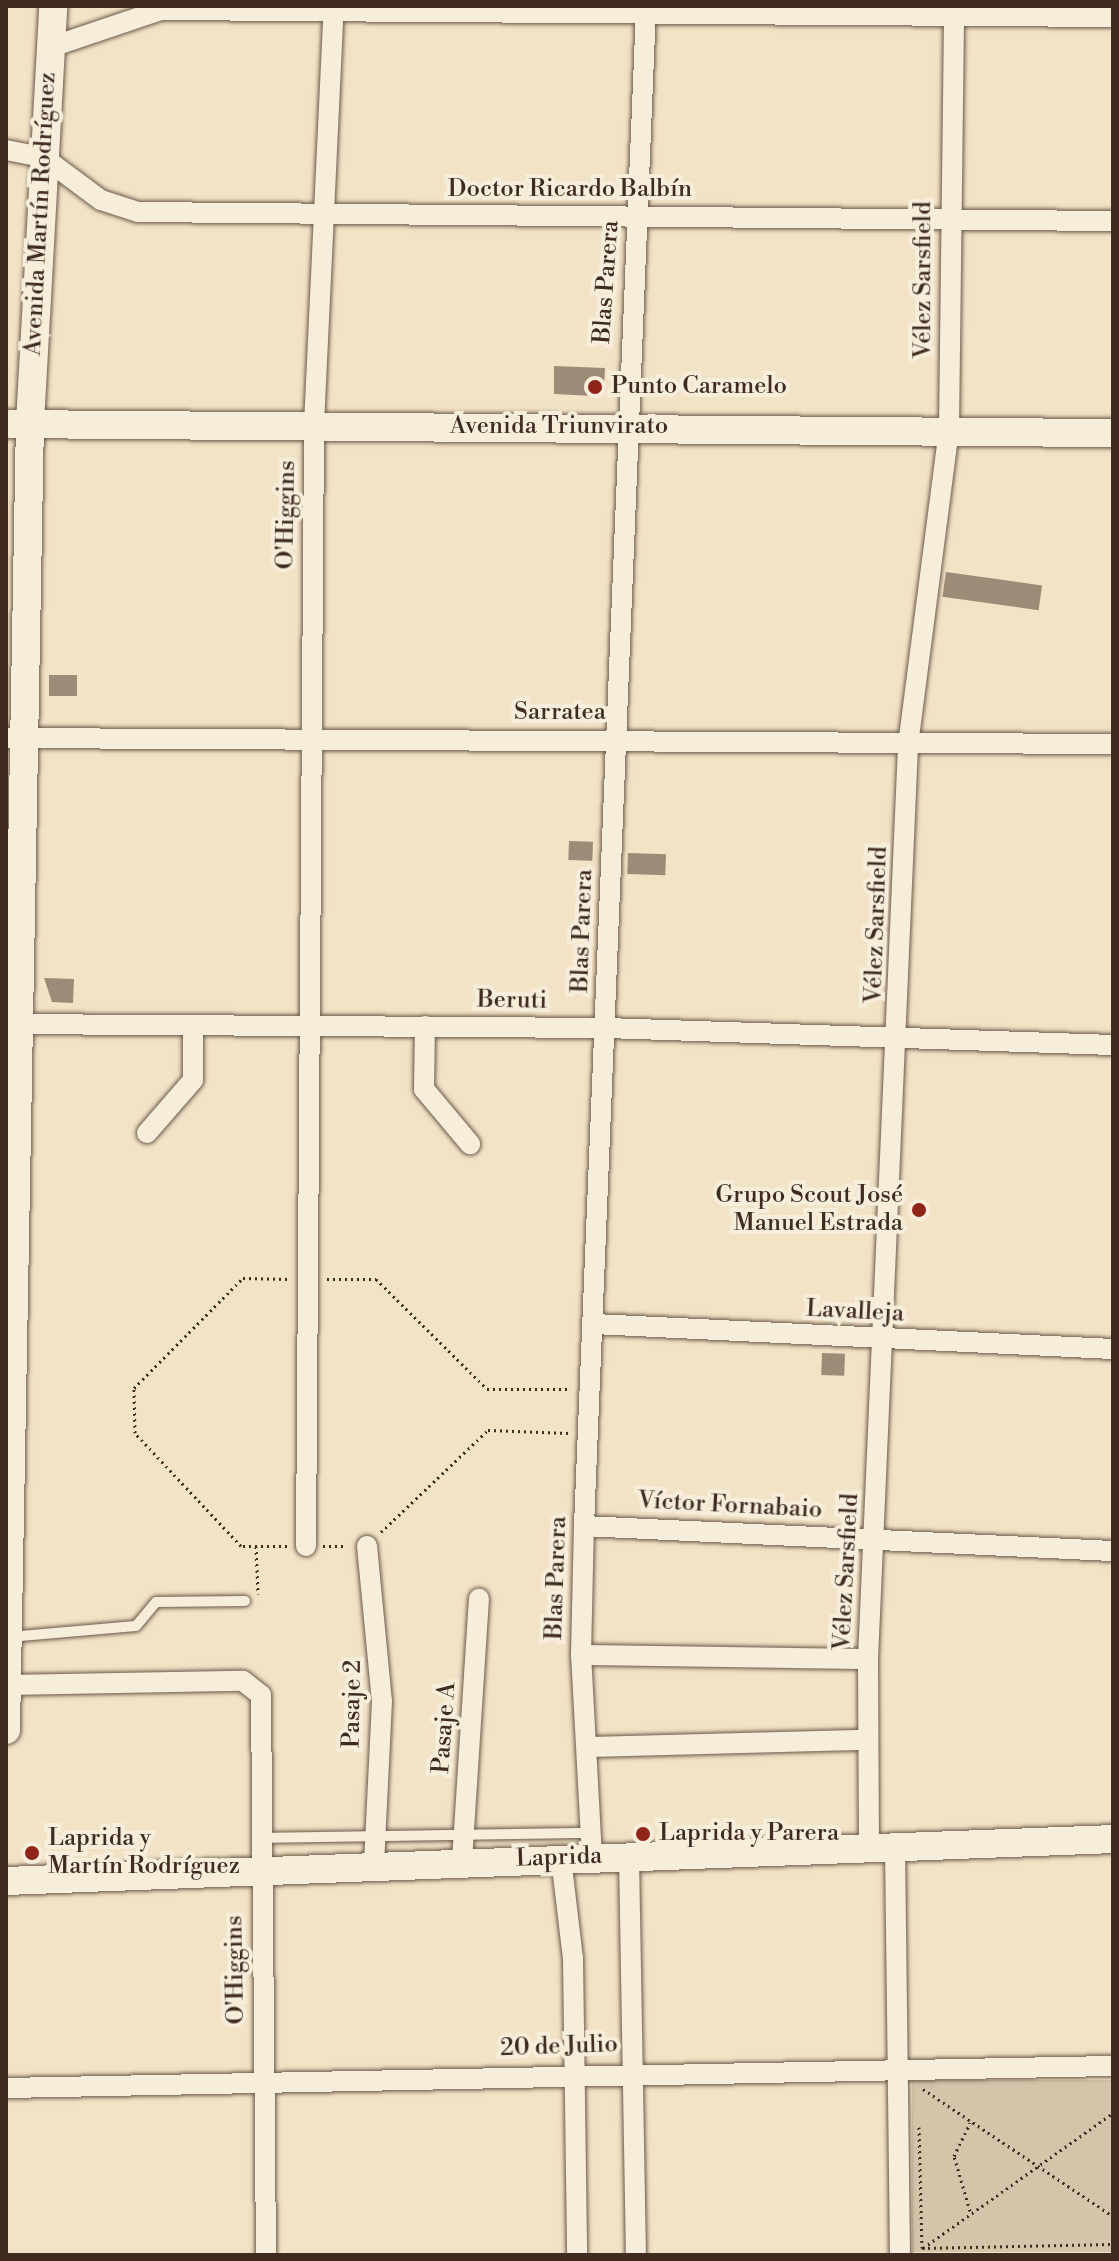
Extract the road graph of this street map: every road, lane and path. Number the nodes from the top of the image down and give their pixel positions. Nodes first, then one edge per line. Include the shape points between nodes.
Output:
1 (53, 6) edge
2 (334, 9) edge
3 (954, 11) edge
4 (646, 12) edge
5 (1113, 17) edge
6 (51, 47) junction
7 (6, 150) edge
8 (43, 157) junction
9 (326, 215) junction
10 (637, 215) junction
11 (950, 218) junction
12 (1113, 221) edge
13 (18, 423) edge
14 (314, 425) junction
15 (624, 427) junction
16 (949, 429) junction
17 (1113, 433) edge
18 (14, 738) edge
19 (310, 738) junction
20 (615, 740) junction
21 (1113, 744) edge
22 (908, 745) junction
23 (12, 1025) edge
24 (193, 1025) junction
25 (310, 1025) junction
26 (425, 1026) junction
27 (606, 1028) junction
28 (900, 1036) junction
29 (1113, 1045) edge
30 (147, 1133) dead end
31 (470, 1144) dead end
32 (307, 1279) junction
33 (9, 1294) edge
34 (594, 1324) junction
35 (884, 1340) junction
36 (1113, 1349) edge
37 (574, 1373) dead end
38 (573, 1389) junction
39 (573, 1404) dead end
40 (572, 1419) dead end
41 (572, 1433) junction
42 (571, 1448) dead end
43 (8, 1493) edge
44 (584, 1526) junction
45 (876, 1539) junction
46 (256, 1546) junction
47 (306, 1546) junction
48 (367, 1546) junction
49 (1113, 1551) edge
50 (258, 1599) dead end
51 (479, 1599) dead end
52 (245, 1601) dead end
53 (7, 1638) edge
54 (581, 1655) junction
55 (868, 1659) junction
56 (6, 1685) edge
57 (6, 1730) edge
58 (866, 1740) junction
59 (590, 1747) junction
60 (261, 1838) junction
61 (1113, 1839) edge
62 (591, 1845) junction
63 (882, 1847) junction
64 (463, 1848) junction
65 (374, 1851) junction
66 (629, 1857) junction
67 (561, 1858) junction
68 (260, 1870) junction
69 (6, 1881) edge
70 (1113, 2066) edge
71 (633, 2070) junction
72 (897, 2070) junction
73 (574, 2073) junction
74 (264, 2081) junction
75 (918, 2085) junction
76 (933, 2085) dead end
77 (6, 2088) edge
78 (918, 2100) dead end
79 (1113, 2113) edge
80 (919, 2115) dead end
81 (970, 2123) junction
82 (1032, 2165) junction
83 (970, 2212) junction
84 (1113, 2216) edge
85 (1113, 2244) edge
86 (922, 2248) junction
87 (900, 2253) edge
88 (266, 2255) edge
89 (577, 2255) edge
90 (636, 2255) edge

1 - 6 street, Avenida Martín Rodríguez
2 - 4 street
2 - 6 street via 143,12
2 - 9 street, O'Higgins
3 - 4 street
3 - 5 street
3 - 11 street, Vélez Sarsfield
4 - 10 street, Blas Parera
6 - 8 street, Avenida Martín Rodríguez
7 - 8 street
8 - 9 street, Doctor Ricardo Balbín via 101,200 138,212
8 - 13 street, Avenida Martín Rodríguez
9 - 10 street, Doctor Ricardo Balbín
9 - 14 street, O'Higgins
10 - 11 street, Doctor Ricardo Balbín
10 - 15 street, Blas Parera
11 - 12 street, Doctor Ricardo Balbín
11 - 16 street, Vélez Sarsfield
13 - 14 street, Avenida Triunvirato
13 - 18 street, Avenida Martín Rodríguez
14 - 15 street, Avenida Triunvirato
14 - 19 street, O'Higgins
15 - 16 street, Avenida Triunvirato
15 - 20 street, Blas Parera
16 - 17 street, Avenida Triunvirato
16 - 22 street, Vélez Sarsfield
18 - 19 street, Sarratea
18 - 23 street, Avenida Martín Rodríguez
19 - 20 street, Sarratea
19 - 25 street, O'Higgins
20 - 22 street, Sarratea
20 - 27 street, Blas Parera
21 - 22 street, Sarratea
22 - 28 street, Vélez Sarsfield
23 - 24 street, Beruti
23 - 33 street, Avenida Martín Rodríguez
24 - 25 street, Beruti
24 - 30 street via 193,1080
25 - 26 street, Beruti
25 - 32 street, O'Higgins
26 - 27 street, Beruti
26 - 31 street via 424,1089
27 - 28 street, Beruti
27 - 34 street, Blas Parera
28 - 29 street, Beruti
28 - 35 street, Vélez Sarsfield
32 - 38 path via 376,1279 487,1389
32 - 46 path via 243,1278 134,1388 135,1433 241,1546
32 - 47 street, O'Higgins
33 - 43 street, Avenida Martín Rodríguez
34 - 35 street, Lavalleja
34 - 44 street, Blas Parera
35 - 36 street, Lavalleja
35 - 45 street, Vélez Sarsfield
37 - 38 path
38 - 39 path
40 - 41 path
41 - 42 path
41 - 48 path via 488,1430
43 - 53 street, Avenida Martín Rodríguez
44 - 45 street, Víctor Fornabaio
44 - 54 street, Blas Parera
45 - 49 street, Víctor Fornabaio
45 - 55 street, Vélez Sarsfield
46 - 47 path
46 - 50 path
47 - 48 path
48 - 65 street, Pasaje 2 via 381,1661
51 - 64 street, Pasaje A
52 - 53 lane via 162,1601 136,1626
53 - 56 street, Avenida Martín Rodríguez
54 - 55 street
54 - 59 street, Blas Parera
55 - 58 street, Vélez Sarsfield
56 - 57 street, Avenida Martín Rodríguez
56 - 60 street, O'Higgins via 255,1685 261,1695
58 - 59 street
58 - 63 street, Vélez Sarsfield
59 - 62 street, Blas Parera
60 - 65 lane
60 - 68 street, O'Higgins
61 - 63 street, Laprida
62 - 64 lane
62 - 66 street, Laprida
62 - 67 street, Laprida
63 - 66 street, Laprida
63 - 72 street, Vélez Sarsfield
64 - 65 street, Laprida
64 - 67 street, Laprida
65 - 68 street, Laprida
66 - 71 street
67 - 73 street via 573,1958
68 - 69 street, Laprida
68 - 74 street, O'Higgins
70 - 72 street, 20 de Julio
71 - 72 street, 20 de Julio
71 - 73 street, 20 de Julio
71 - 90 street
72 - 87 street, Vélez Sarsfield
73 - 74 street, 20 de Julio
73 - 89 street
74 - 77 street, 20 de Julio
74 - 88 street, O'Higgins
75 - 76 path
75 - 78 path
75 - 81 path
79 - 82 path
80 - 86 path
81 - 82 path
81 - 83 path via 954,2156
82 - 83 path
82 - 84 path
83 - 86 path
85 - 86 path
86 - 87 path

